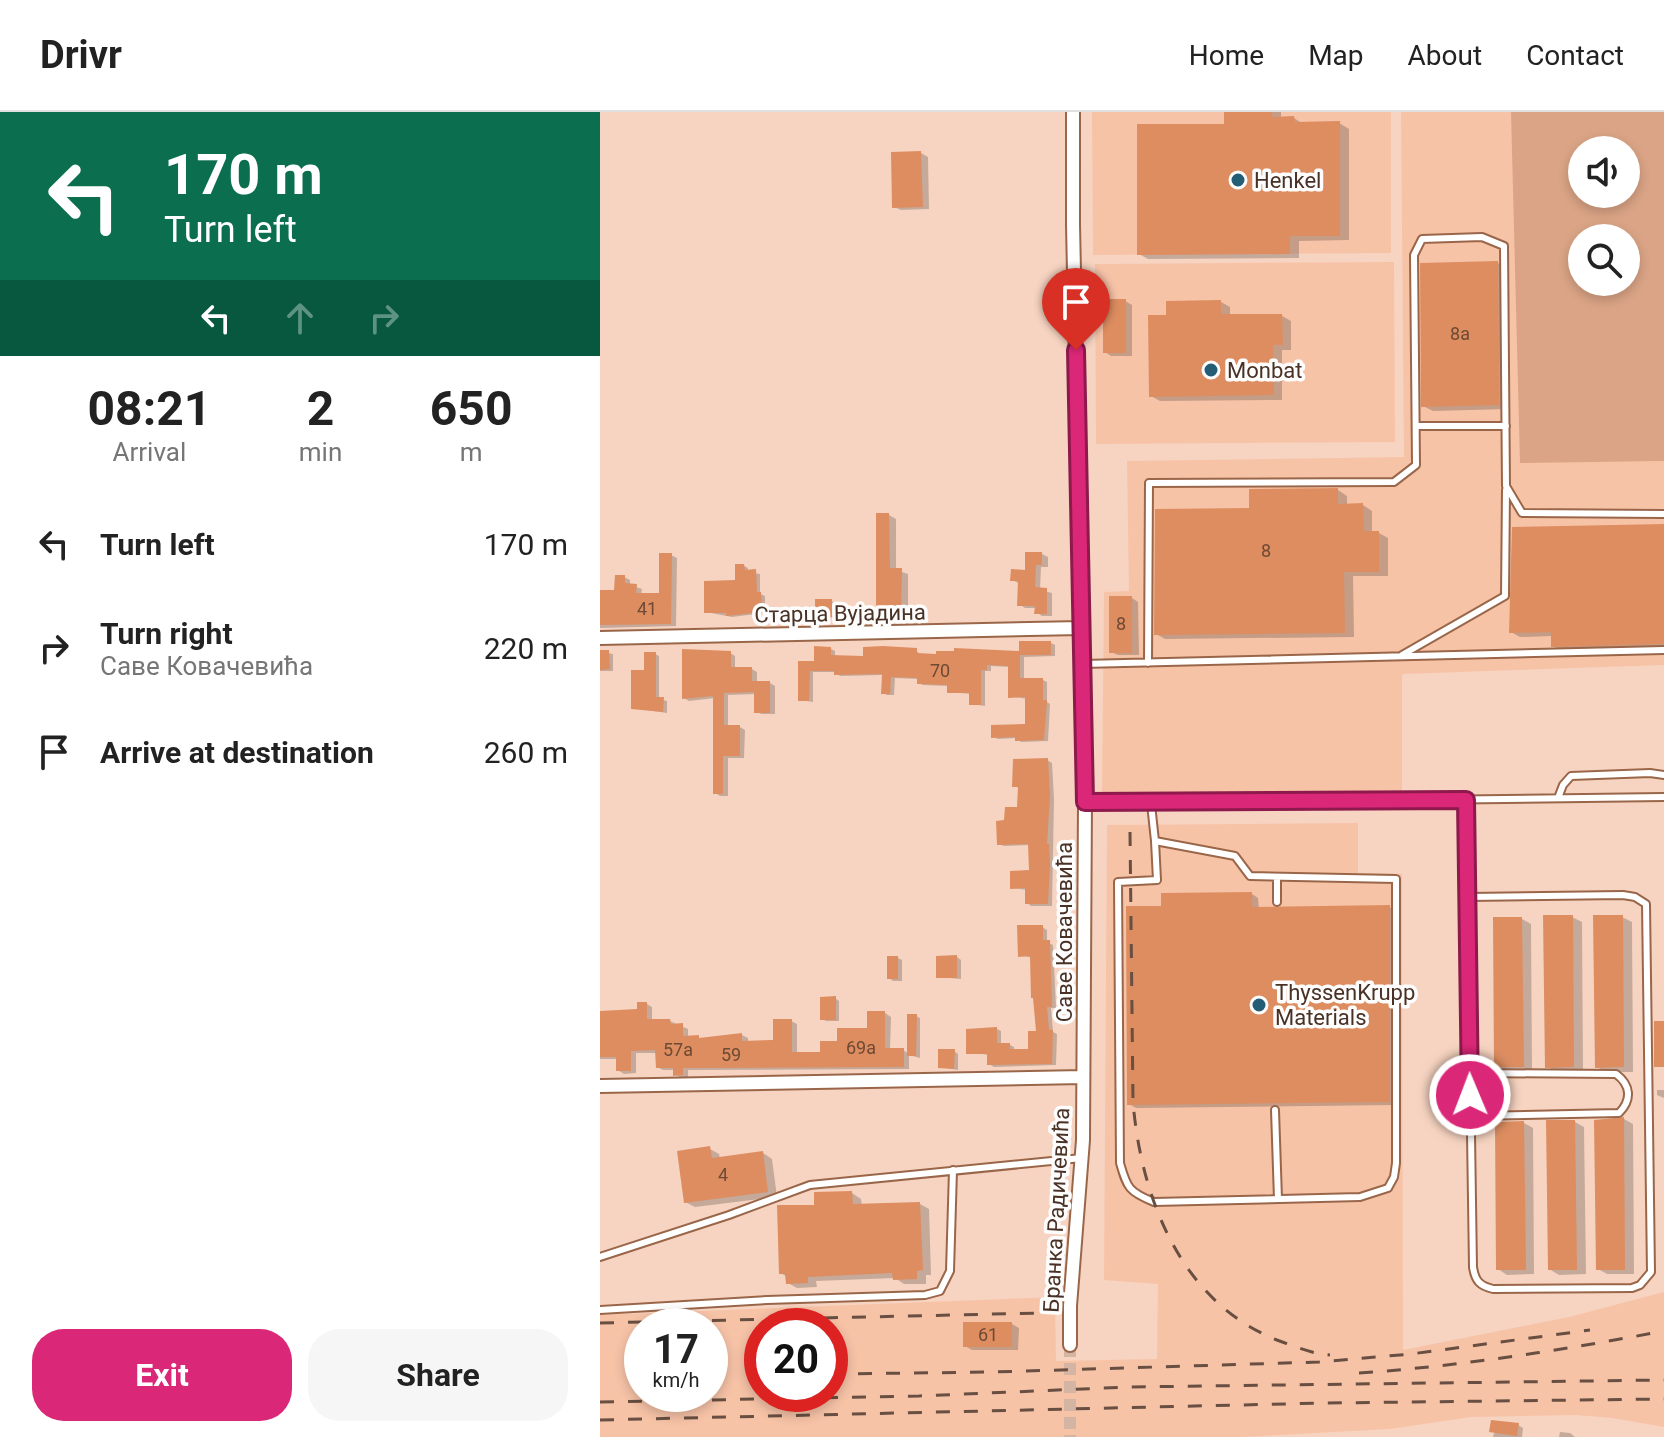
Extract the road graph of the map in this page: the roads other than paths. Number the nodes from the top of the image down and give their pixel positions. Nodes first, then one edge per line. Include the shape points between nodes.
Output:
1 (1073, 112) edge
2 (1416, 426) junction
3 (1506, 426) junction
4 (1506, 486) junction
5 (1664, 514) edge
6 (1081, 628) junction
7 (600, 638) edge
8 (1664, 650) edge
9 (1398, 656) junction
10 (1148, 663) junction
11 (1082, 664) junction
12 (1664, 775) edge
13 (1664, 797) edge
14 (1558, 798) junction
15 (1466, 800) junction
16 (1085, 802) junction
17 (1176, 803) joint
18 (1151, 804) junction
19 (1155, 841) junction
20 (1277, 877) junction
21 (1468, 897) junction
22 (1277, 902) dead end
23 (1470, 1073) junction
24 (1083, 1077) junction
25 (600, 1086) edge
26 (1275, 1110) dead end
27 (1471, 1116) junction
28 (1082, 1158) junction
29 (953, 1170) junction
30 (1278, 1199) junction
31 (600, 1257) edge
32 (600, 1310) edge
33 (1070, 1345) tunnel mouth

1 - 6 street, Саве Ковачевића
2 - 3 lane
2 - 3 lane via 1414,255 1422,239 1482,237 1504,246
2 - 10 lane via 1416,465 1394,482 1149,483
3 - 4 lane
4 - 5 lane via 1522,513
4 - 9 lane via 1505,596
6 - 7 street, Старца Вујадина
6 - 11 street, Саве Ковачевића
8 - 9 lane
9 - 10 lane
10 - 11 lane
11 - 16 street, Саве Ковачевића
12 - 14 lane via 1571,776
13 - 14 lane
14 - 15 lane
15 - 17 lane
15 - 21 lane
16 - 18 street
16 - 24 street, Саве Ковачевића
17 - 18 street
18 - 19 lane
19 - 20 lane via 1235,856 1250,876
19 - 30 lane via 1157,880 1118,882 1120,1163 1126,1182 1133,1193 1154,1202
20 - 22 lane
20 - 30 lane via 1396,879 1394,1177 1388,1188 1360,1197
21 - 23 lane
21 - 27 lane via 1623,895 1646,904 1651,1249 1647,1279 1632,1288 1493,1289 1478,1282 1473,1267
23 - 27 lane
23 - 27 lane via 1616,1074 1629,1090 1619,1113
24 - 25 street
24 - 28 street, Бранка Радичевића
26 - 30 lane
28 - 29 lane
28 - 33 street, Бранка Радичевића
29 - 31 lane via 810,1185
29 - 32 lane via 950,1271 940,1291

